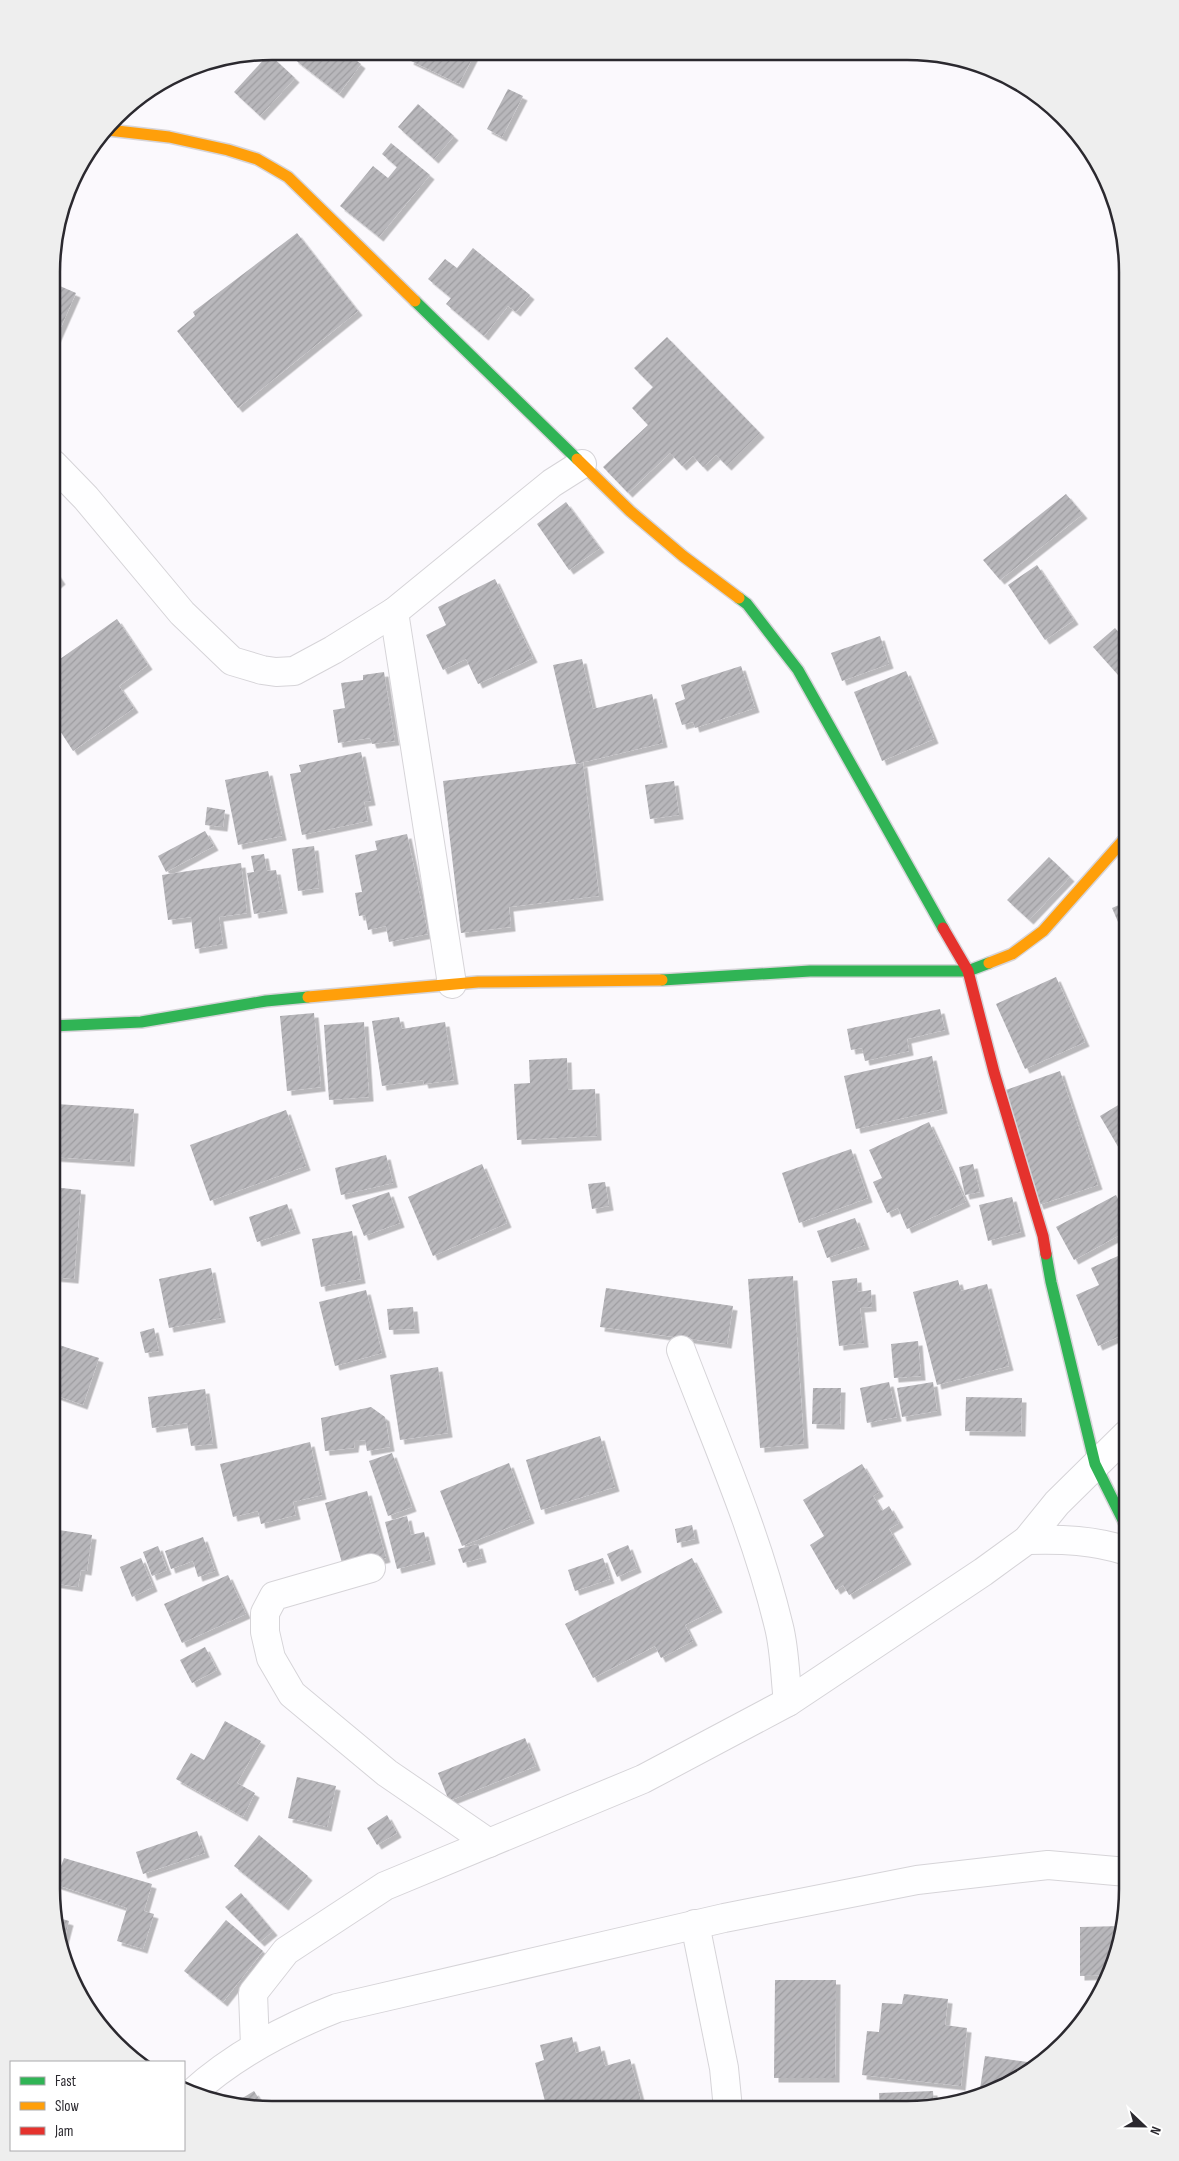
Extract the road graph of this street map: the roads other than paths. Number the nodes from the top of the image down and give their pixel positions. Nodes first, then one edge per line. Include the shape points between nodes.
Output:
1 (114, 131) edge
2 (582, 464) junction
3 (60, 471) edge
4 (394, 612) junction
5 (1119, 845) edge
6 (968, 971) junction
7 (452, 984) junction
8 (60, 1026) edge
9 (681, 1350) dead end
10 (1119, 1442) edge
11 (1095, 1464) junction
12 (1119, 1512) edge
13 (1027, 1540) junction
14 (1119, 1548) edge
15 (371, 1568) dead end
16 (788, 1702) junction
17 (489, 1843) junction
18 (1119, 1871) edge
19 (695, 1924) junction
20 (255, 2046) junction
21 (198, 2088) edge
22 (727, 2101) edge

1 - 2 street via 169,137 228,150 257,159 288,177
2 - 4 street via 552,483
2 - 6 street via 630,512 747,604 798,670
3 - 4 street via 182,613 232,661 262,670 294,670
4 - 7 street
5 - 6 street via 1043,932 1012,954
6 - 7 street via 810,971 657,980
6 - 11 street via 1043,1236
7 - 8 street via 266,1002 141,1022
9 - 16 street via 734,1481 760,1558 780,1629
10 - 11 street
11 - 12 street
11 - 13 street
13 - 14 street via 1072,1540
13 - 16 street
15 - 17 street via 274,1596 265,1613 265,1632 271,1658 292,1694 387,1773
16 - 17 street via 643,1779
17 - 20 street via 385,1886 286,1951 254,1993
18 - 19 street via 1048,1865 917,1880
19 - 20 street via 336,2008 300,2022
19 - 22 street via 724,2068
20 - 21 street

